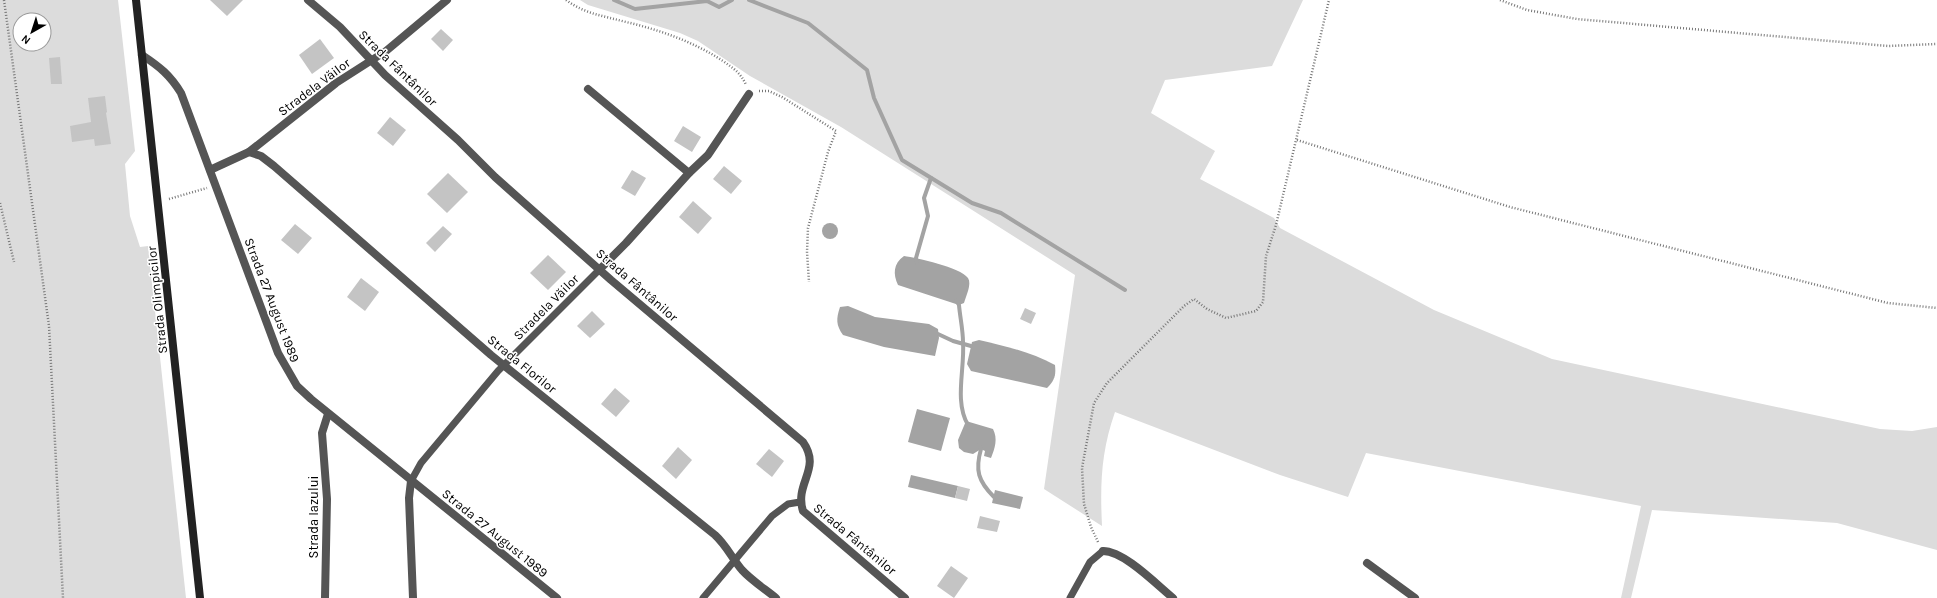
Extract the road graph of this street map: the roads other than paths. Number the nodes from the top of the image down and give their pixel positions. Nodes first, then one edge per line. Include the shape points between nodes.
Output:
1 (136, 0) edge
2 (308, 0) edge
3 (447, 0) edge
4 (142, 55) junction
5 (371, 61) junction
6 (588, 89) dead end
7 (749, 94) dead end
8 (249, 152) junction
9 (210, 170) junction
10 (689, 173) junction
11 (599, 270) junction
12 (504, 364) junction
13 (328, 414) junction
14 (411, 481) junction
15 (800, 502) junction
16 (1102, 551) joint
17 (734, 560) junction
18 (1367, 563) dead end
19 (200, 598) edge
20 (325, 598) edge
21 (413, 598) edge
22 (557, 598) edge
23 (703, 598) edge
24 (776, 598) edge
25 (905, 598) edge
26 (1070, 598) edge
27 (1173, 598) edge
28 (1415, 598) edge

1 - 4 main road, Strada Olimpicilor
2 - 5 street, Strada Fântânilor via 340,27
3 - 5 street, Stradela Văilor
4 - 9 street, Strada 27 August 1989 via 172,78 178,88
4 - 19 main road, Strada Olimpicilor
5 - 8 street, Stradela Văilor via 336,83
5 - 11 street, Strada Fântânilor
6 - 10 street
7 - 10 street, Stradela Văilor via 708,156
8 - 9 street, Stradela Văilor
8 - 12 street, Strada Florilor via 261,156 274,166
9 - 13 street, Strada 27 August 1989 via 282,359 297,386
10 - 11 street, Stradela Văilor
11 - 12 lane, Stradela Văilor
11 - 15 street, Strada Fântânilor via 804,442 810,451 811,463 800,494
12 - 14 lane, Stradela Văilor via 421,464
12 - 17 street, Strada Florilor via 715,535
13 - 14 street, Strada 27 August 1989
13 - 20 street, Strada Iazului via 322,433 327,493
14 - 21 street via 409,498
14 - 22 street, Strada 27 August 1989
15 - 17 lane via 779,509
15 - 25 street, Strada Fântânilor via 803,511 811,520 847,547
16 - 26 lane via 1090,562
16 - 27 street via 1110,551 1126,560
17 - 23 lane
17 - 24 street, Strada Florilor via 744,572
18 - 28 street

